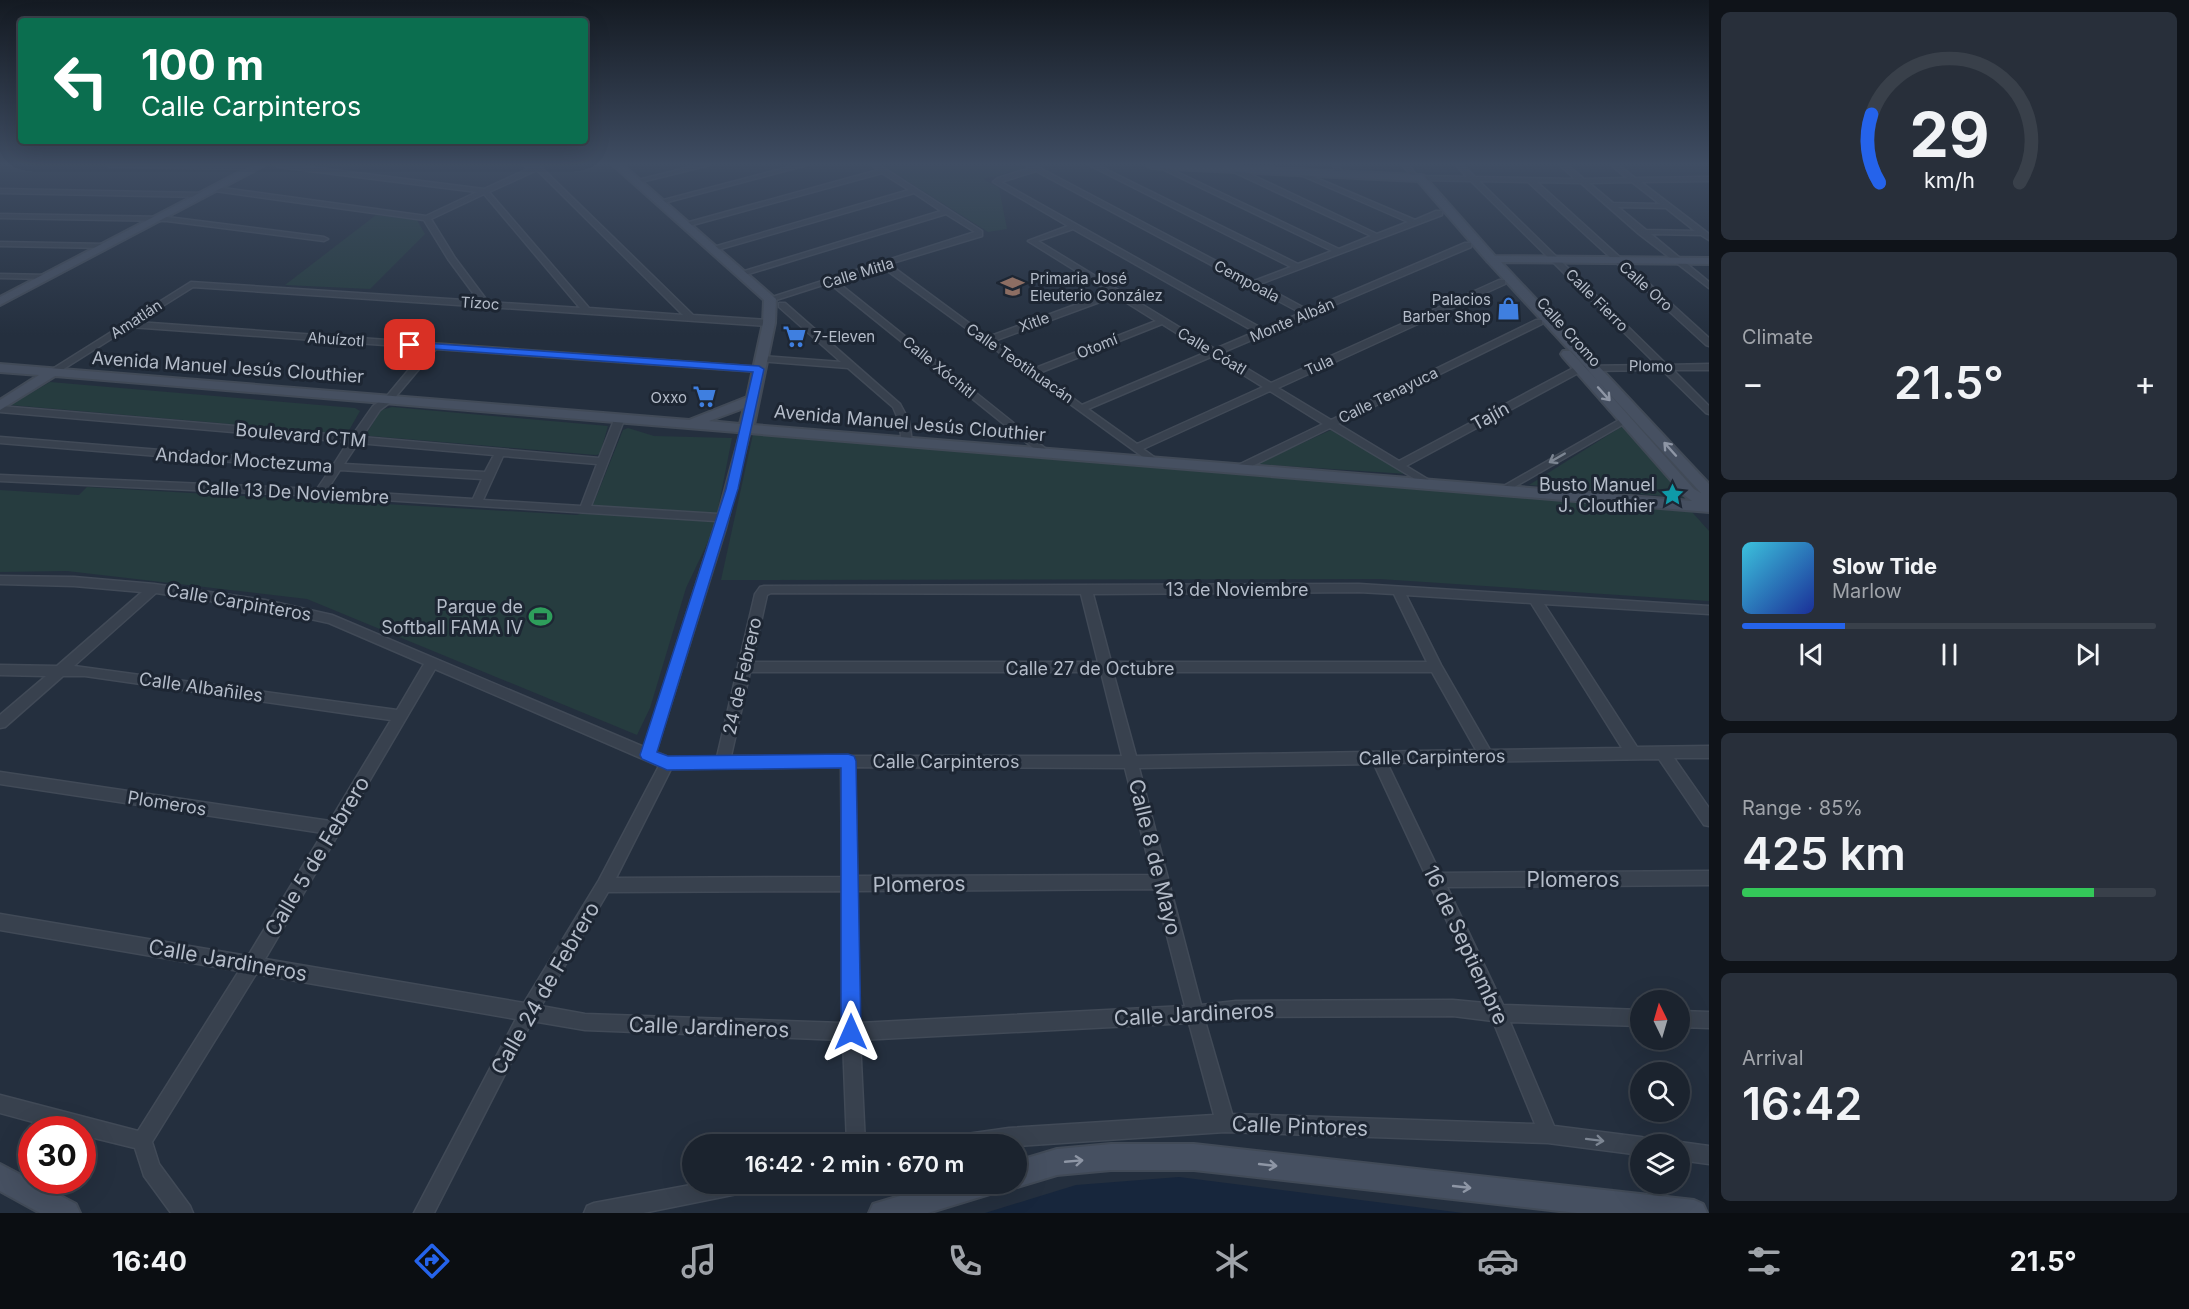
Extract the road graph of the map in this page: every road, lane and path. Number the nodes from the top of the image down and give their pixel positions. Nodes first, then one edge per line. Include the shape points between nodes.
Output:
1 (153, 222) edge
2 (180, 222) edge
3 (429, 222) edge
4 (511, 222) edge
5 (595, 222) edge
6 (683, 222) edge
7 (695, 222) edge
8 (805, 222) edge
9 (912, 222) edge
10 (963, 222) edge
11 (1066, 222) edge
12 (1135, 222) edge
13 (1206, 222) edge
14 (1276, 222) edge
15 (1345, 222) edge
16 (1414, 222) edge
17 (1447, 222) edge
18 (1457, 222) edge
19 (1518, 222) edge
20 (1575, 222) edge
21 (1630, 222) edge
22 (1688, 222) edge
23 (686, 224) junction
24 (1074, 226) junction
25 (1642, 232) junction
26 (1706, 235) edge
27 (1376, 236) junction
28 (324, 239) dead end
29 (0, 244) edge
30 (1468, 245) junction
31 (106, 246) junction
32 (714, 248) junction
33 (1338, 251) junction
34 (1491, 259) junction
35 (1557, 260) junction
36 (1617, 260) junction
37 (1678, 261) junction
38 (1709, 261) edge
39 (885, 265) junction
40 (1297, 267) junction
41 (742, 273) junction
42 (0, 276) edge
43 (48, 277) junction
44 (831, 280) junction
45 (1502, 282) junction
46 (190, 284) joint
47 (1253, 284) junction
48 (1709, 286) edge
49 (1116, 293) junction
50 (0, 302) edge
51 (776, 302) junction
52 (485, 303) junction
53 (586, 310) junction
54 (1308, 313) junction
55 (690, 317) junction
56 (1162, 321) junction
57 (1539, 322) junction
58 (769, 323) junction
59 (128, 324) junction
60 (1262, 332) junction
61 (987, 340) junction
62 (1709, 343) edge
63 (433, 346) junction
64 (1216, 353) junction
65 (760, 364) junction
66 (850, 365) junction
67 (1594, 366) junction
68 (1664, 366) junction
69 (1709, 367) edge
70 (0, 368) edge
71 (1580, 368) junction
72 (1033, 372) junction
73 (51, 373) junction
74 (1270, 387) junction
75 (754, 398) junction
76 (389, 399) junction
77 (0, 407) edge
78 (1083, 408) junction
79 (1709, 411) edge
80 (1626, 419) junction
81 (619, 420) junction
82 (1330, 423) junction
83 (687, 425) junction
84 (746, 429) junction
85 (0, 440) edge
86 (354, 440) junction
87 (908, 442) junction
88 (1137, 448) junction
89 (500, 452) junction
90 (1046, 453) junction
91 (602, 461) junction
92 (1154, 462) junction
93 (1400, 465) junction
94 (336, 467) junction
95 (1238, 469) junction
96 (489, 476) junction
97 (0, 478) edge
98 (1430, 485) junction
99 (1500, 491) junction
100 (320, 493) junction
101 (1709, 493) edge
102 (477, 502) junction
103 (1709, 506) edge
104 (585, 508) junction
105 (723, 518) junction
106 (0, 580) edge
107 (154, 588) junction
108 (1397, 589) junction
109 (764, 590) joint
110 (1086, 590) junction
111 (1535, 600) junction
112 (1709, 610) edge
113 (432, 662) junction
114 (744, 667) junction
115 (1436, 667) junction
116 (1106, 669) junction
117 (0, 670) edge
118 (59, 670) junction
119 (400, 716) junction
120 (0, 723) edge
121 (1709, 752) edge
122 (1633, 753) junction
123 (1663, 753) junction
124 (648, 755) junction
125 (1486, 756) junction
126 (1378, 758) junction
127 (848, 761) junction
128 (723, 762) junction
129 (1131, 762) junction
130 (667, 763) junction
131 (0, 778) edge
132 (1709, 820) edge
133 (333, 828) junction
134 (1709, 878) edge
135 (1436, 880) junction
136 (1162, 882) junction
137 (604, 885) junction
138 (851, 885) junction
139 (0, 922) edge
140 (253, 963) junction
141 (528, 1012) junction
142 (1498, 1013) junction
143 (1195, 1014) junction
144 (1630, 1018) edge
145 (1690, 1019) edge
146 (1709, 1020) edge
147 (851, 1032) junction
148 (0, 1104) edge
149 (1225, 1124) junction
150 (856, 1134) edge
151 (1548, 1134) junction
152 (1027, 1136) edge
153 (142, 1141) junction
154 (1630, 1145) edge
155 (1690, 1152) edge
156 (1709, 1155) edge
157 (1027, 1171) edge
158 (0, 1178) edge
159 (691, 1194) edge
160 (949, 1194) edge
161 (67, 1213) edge
162 (183, 1213) edge
163 (424, 1213) edge
164 (594, 1213) edge
165 (882, 1213) edge
166 (1694, 1213) edge

1 - 31 street
2 - 28 street
3 - 52 street
4 - 53 street
5 - 55 street
6 - 23 street
7 - 23 street
8 - 32 street
9 - 41 street
10 - 39 street, Calle Mitla via 980,233
11 - 24 street
12 - 47 street, Cempoala
13 - 40 street
14 - 33 street
15 - 27 street
16 - 27 street
17 - 30 street, Calle Cromo
18 - 34 street, Calle Cromo
19 - 35 street, Calle Fierro
20 - 36 street, Calle Oro
21 - 25 street
22 - 26 street
23 - 32 street
24 - 49 street, Calle Cóatl via 1032,241
24 - 60 street
25 - 26 street
25 - 37 street
27 - 33 street
29 - 31 street
30 - 45 street, Calle Cromo
30 - 54 street, Monte Albán
31 - 43 street
32 - 41 street
33 - 40 street
34 - 35 street
34 - 67 street, Calle Cromo
35 - 36 street
35 - 68 street, Calle Fierro
36 - 37 street
36 - 62 street, Calle Oro
37 - 38 street
37 - 48 street
39 - 44 street, Calle Mitla
39 - 61 street, Calle Teotihuacán
40 - 47 street
41 - 51 street
42 - 43 street
43 - 50 street
44 - 51 street, Calle Mitla
44 - 90 street, Calle Xóchitl
45 - 57 street, Calle Cromo
45 - 74 street, Tula
46 - 52 street, Tízoc
46 - 59 street, Amatlán
47 - 54 street, Cempoala
49 - 56 street, Calle Cóatl
49 - 61 street, Xitle
51 - 58 street
51 - 66 street
52 - 53 street, Tízoc
53 - 55 street, Tízoc
54 - 60 street, Monte Albán
55 - 58 street, Tízoc
56 - 64 street, Calle Cóatl
56 - 72 street, Otomí
57 - 71 street, Calle Cromo
57 - 82 street, Calle Tenayuca
58 - 65 street
59 - 63 street, Ahuízotl
59 - 73 street, Amatlán
60 - 64 street, Monte Albán
61 - 72 street, Calle Teotihuacán
63 - 65 street, Ahuízotl
63 - 76 street
64 - 74 street, Calle Cóatl
64 - 78 street, Monte Albán
65 - 66 street, Ahuízotl
65 - 75 street
66 - 87 street via 897,406
67 - 68 street, Plomo
67 - 71 street, Plomo
101 -> 67 street, Calle Cromo
68 - 69 street, Plomo
68 - 79 street, Calle Fierro
70 - 73 street, Avenida Manuel Jesús Clouthier
71 -> 80 street, Calle Cromo
71 - 93 street, Tajín
72 - 78 street, Calle Teotihuacán
73 - 76 street, Avenida Manuel Jesús Clouthier
73 - 77 street
74 - 82 street, Calle Cóatl
74 - 88 street, Tula
75 - 83 street
75 - 84 street
76 - 81 street, Avenida Manuel Jesús Clouthier
76 - 86 street via 376,408
77 - 86 street, Boulevard CTM
78 - 88 street, Calle Teotihuacán
80 -> 99 street
80 - 103 street, Calle Cromo via 1689,492
81 - 83 street, Avenida Manuel Jesús Clouthier
81 - 91 street
82 - 93 street, Calle Cóatl
82 - 95 street, Calle Tenayuca
83 - 84 street, Avenida Manuel Jesús Clouthier
84 - 87 street, Avenida Manuel Jesús Clouthier
84 - 105 street
85 - 94 street, Andador Moctezuma
86 - 89 street, Boulevard CTM
86 - 94 street
87 - 90 street, Avenida Manuel Jesús Clouthier
88 - 92 street, Calle Teotihuacán
89 - 91 street, Boulevard CTM
89 - 96 street
90 - 92 street, Avenida Manuel Jesús Clouthier
91 - 104 street
92 - 95 street, Avenida Manuel Jesús Clouthier
93 - 98 street, Calle Cóatl
94 - 96 street, Andador Moctezuma
94 - 100 street
95 - 98 street, Avenida Manuel Jesús Clouthier
96 - 102 street
97 - 100 street, Calle 13 De Noviembre
98 - 99 street, Avenida Manuel Jesús Clouthier
99 - 103 street, Avenida Manuel Jesús Clouthier
100 - 102 street, Calle 13 De Noviembre
102 - 104 street, Calle 13 De Noviembre
104 - 105 street, Calle 13 De Noviembre
105 - 124 street
106 - 107 street, Calle Carpinteros
107 - 113 street, Calle Carpinteros via 297,609
107 - 118 street
108 - 110 street, 13 de Noviembre
108 - 111 street, 13 de Noviembre
108 - 115 street
109 - 110 street, 13 de Noviembre
109 - 114 street, 24 de Febrero
110 - 116 street, Calle 8 de Mayo
111 - 112 street, 13 de Noviembre
111 - 122 street
113 - 119 street, Calle 5 de Febrero
113 - 124 street, Calle Carpinteros
114 - 116 street, Calle 27 de Octubre
114 - 128 street, 24 de Febrero
115 - 116 street, Calle 27 de Octubre
115 - 125 street
116 - 129 street, Calle 8 de Mayo
117 - 118 street, Calle Albañiles
118 - 119 street, Calle Albañiles
118 - 120 street
119 - 133 street, Calle 5 de Febrero
121 - 123 street, Calle Carpinteros
122 - 123 street, Calle Carpinteros
122 - 125 street, Calle Carpinteros
123 - 132 street
124 - 130 street, Calle Carpinteros
125 - 126 street, Calle Carpinteros
126 - 129 street, Calle Carpinteros
126 - 135 street, 16 de Septiembre
127 - 128 street, Calle Carpinteros
127 - 129 street, Calle Carpinteros
127 - 138 street
128 - 130 street, Calle Carpinteros
129 - 136 street, Calle 8 de Mayo
130 - 137 street, Calle 24 de Febrero
131 - 133 street, Plomeros
133 - 140 street, Calle 5 de Febrero
134 - 135 street, Plomeros
135 - 142 street, 16 de Septiembre
136 - 138 street, Plomeros
136 - 143 street, Calle 8 de Mayo
137 - 138 street, Plomeros
137 - 141 street, Calle 24 de Febrero
138 - 147 street
139 - 140 street, Calle Jardineros
140 - 141 street, Calle Jardineros
140 - 153 street, Calle 5 de Febrero
141 - 147 street, Calle Jardineros via 585,1022
141 - 163 street, Calle 24 de Febrero
142 - 143 street, Calle Jardineros via 1453,1008 1236,1009
142 - 144 street, Calle Jardineros
142 - 151 street, 16 de Septiembre
143 - 147 street, Calle Jardineros
143 - 149 street, Calle 8 de Mayo
145 - 146 street
147 - 150 street
148 - 153 street
149 - 151 street, Calle Pintores
149 - 152 street, Calle Pintores
151 -> 154 street, Calle Pintores
153 - 162 street via 151,1169
155 - 156 street
157 -> 166 street via 1057,1162 1111,1157 1194,1157
158 - 161 street
159 - 164 street
160 - 165 street

